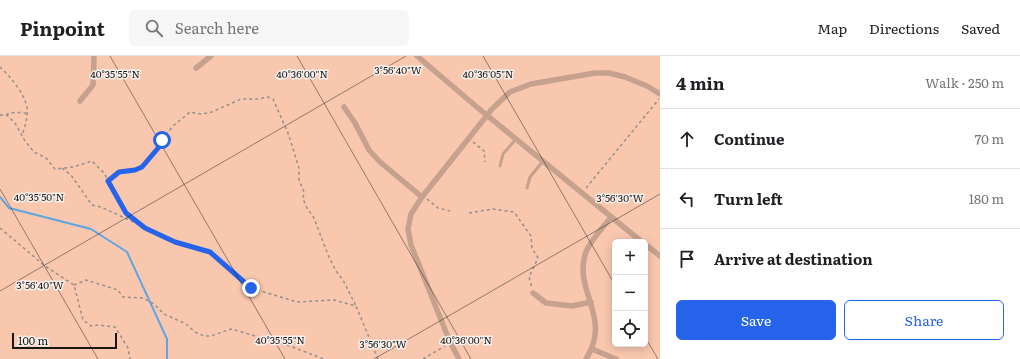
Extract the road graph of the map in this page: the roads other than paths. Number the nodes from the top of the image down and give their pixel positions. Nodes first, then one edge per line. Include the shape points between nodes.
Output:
1 (94, 56) edge
2 (211, 56) edge
3 (417, 56) edge
4 (196, 68) dead end
5 (660, 94) edge
6 (80, 101) dead end
7 (344, 106) dead end
8 (487, 115) junction
9 (516, 139) junction
10 (543, 161) junction
11 (500, 166) dead end
12 (527, 188) dead end
13 (422, 196) junction
14 (611, 217) junction
15 (638, 239) edge
16 (648, 246) edge
17 (660, 256) edge
18 (533, 293) road end
19 (591, 302) junction
20 (592, 349) junction
21 (458, 359) edge
22 (586, 359) edge
23 (616, 359) edge

1 - 6 street via 93,85
2 - 4 street
3 - 8 street
5 - 8 street via 625,77 594,73 519,87 502,98
7 - 13 street via 356,123 369,150
8 - 9 street
8 - 13 street
9 - 10 street
9 - 11 lane via 503,154
10 - 12 lane via 530,176
10 - 14 street
13 - 21 street via 411,214 408,230 411,245
14 - 15 street
14 - 19 street via 586,252 584,282
16 - 17 street
18 - 19 street via 546,303 572,306
19 - 20 street via 596,328
20 - 22 street
20 - 23 street

